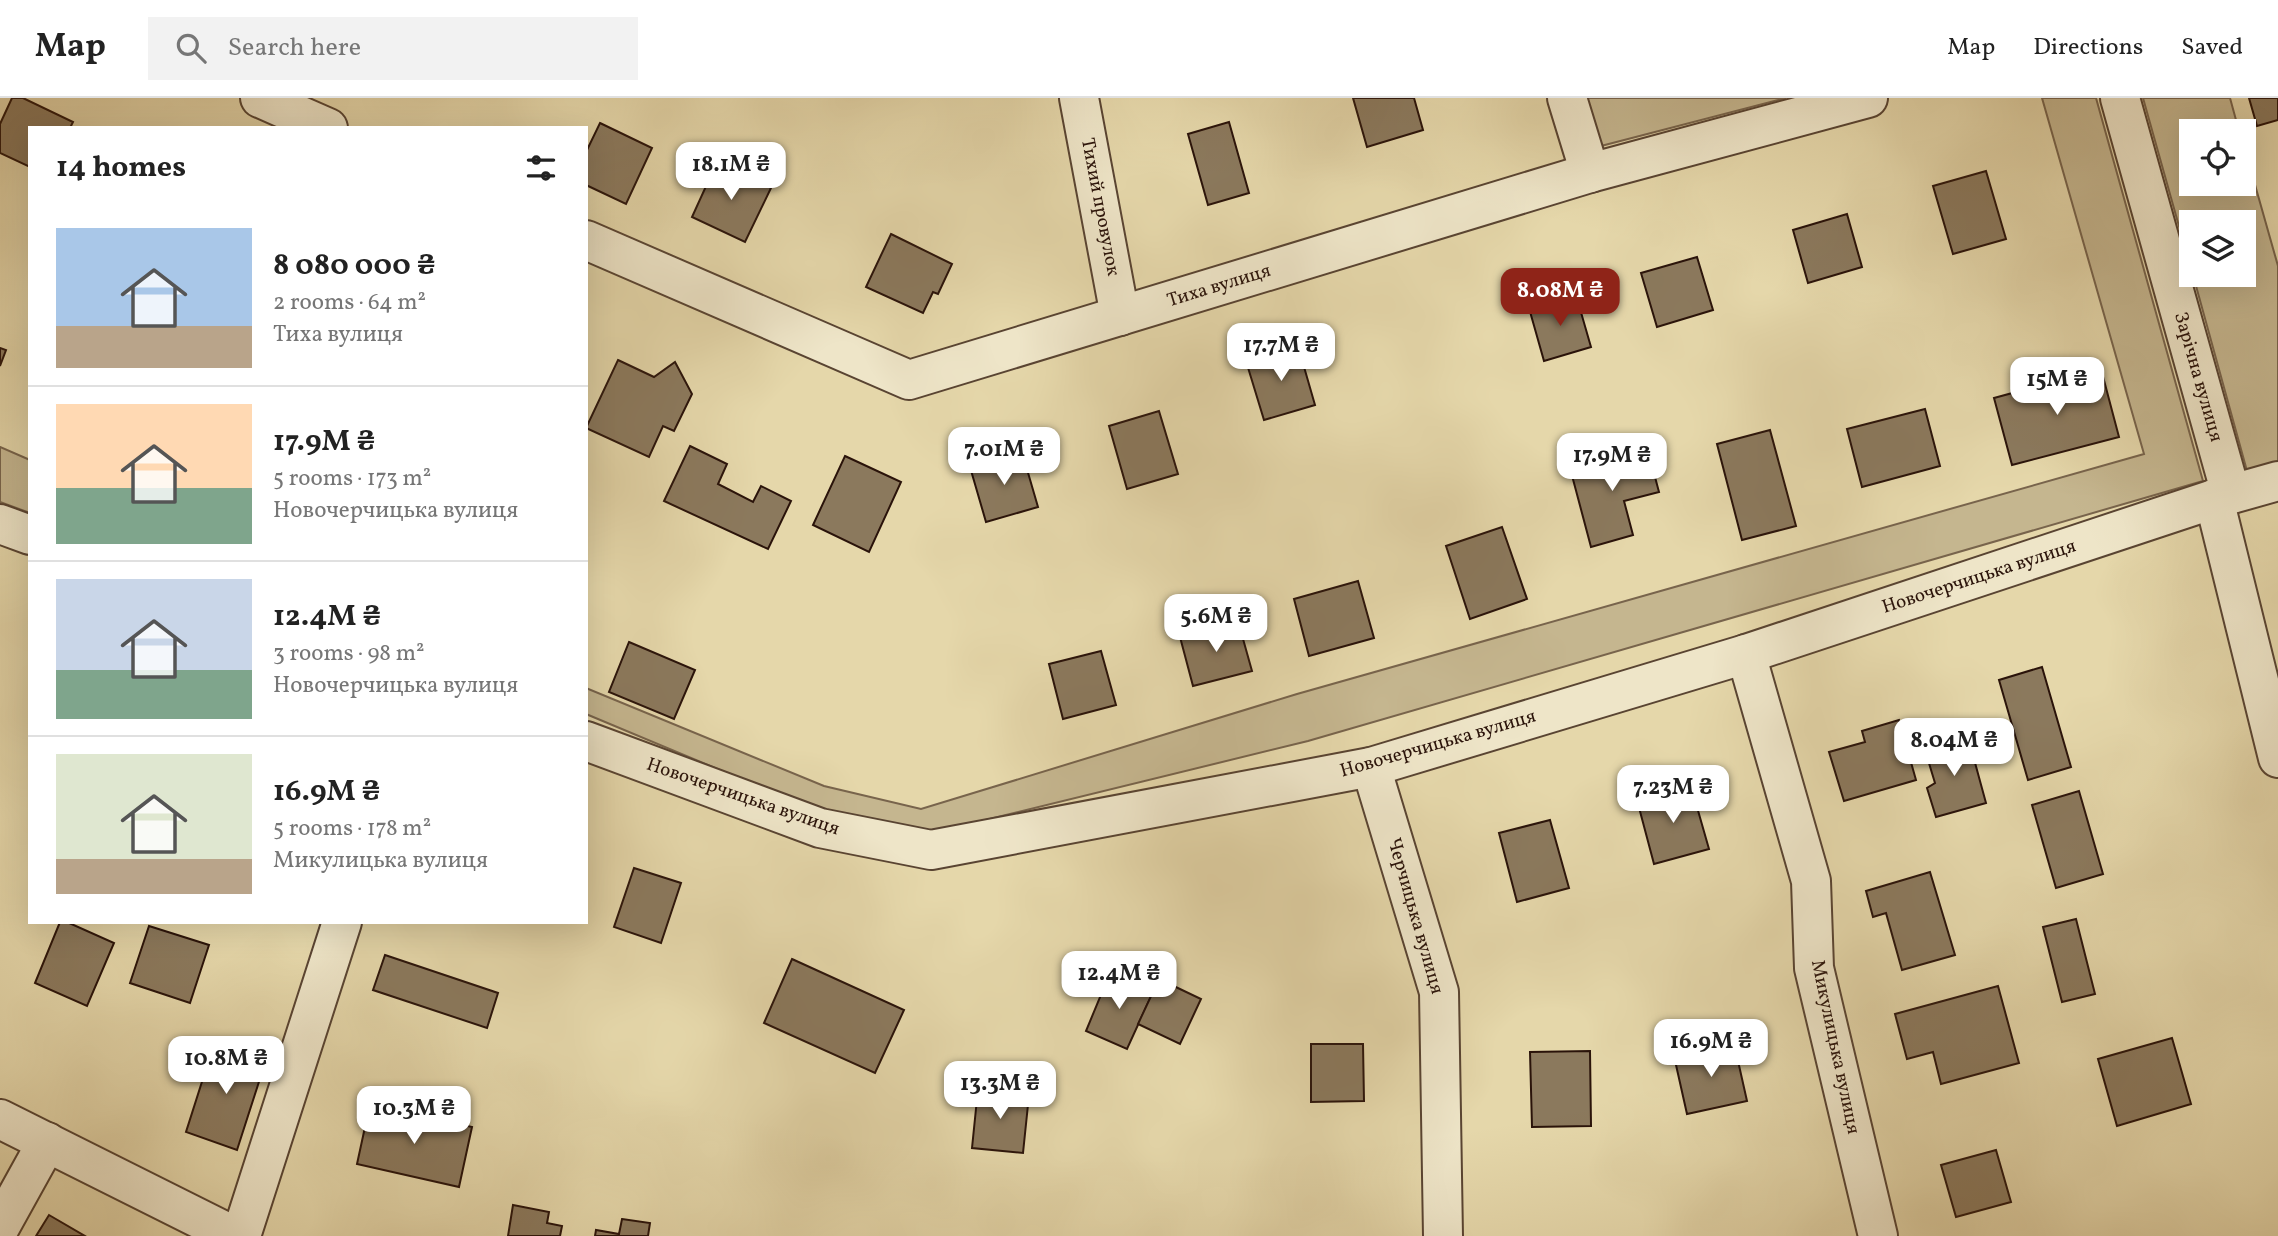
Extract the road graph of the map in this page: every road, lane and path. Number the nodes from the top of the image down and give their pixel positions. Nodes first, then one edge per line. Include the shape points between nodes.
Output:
1 (260, 98) edge
2 (1079, 98) edge
3 (1567, 98) edge
4 (1868, 98) edge
5 (2120, 98) edge
6 (325, 120) edge
7 (1590, 173) junction
8 (588, 241) edge
9 (1120, 316) junction
10 (2278, 481) edge
11 (2222, 497) junction
12 (0, 524) edge
13 (28, 534) edge
14 (1746, 654) junction
15 (588, 742) edge
16 (2278, 758) edge
17 (1371, 766) junction
18 (341, 924) edge
19 (0, 1119) edge
20 (47, 1142) junction
21 (0, 1227) edge
22 (234, 1236) edge
23 (241, 1236) edge
24 (1443, 1236) edge
25 (1878, 1236) edge

1 - 6 street
2 - 9 street, Тихий провулок
3 - 7 street
4 - 7 street, Тиха вулиця
5 - 11 street, Зарічна вулиця
7 - 9 street, Тиха вулиця
8 - 9 street, Тиха вулиця via 909,380
10 - 11 street, Новочерчицька вулиця
11 - 14 street, Новочерчицька вулиця
11 - 16 street, Зарічна вулиця
12 - 13 street
14 - 17 street, Новочерчицька вулиця
14 - 25 street, Микулицька вулиця via 1811,881 1814,968
15 - 17 street, Новочерчицька вулиця via 820,828 931,850
17 - 24 street, Черчицька вулиця via 1439,992
18 - 23 street
19 - 20 street
20 - 21 street
20 - 22 street

